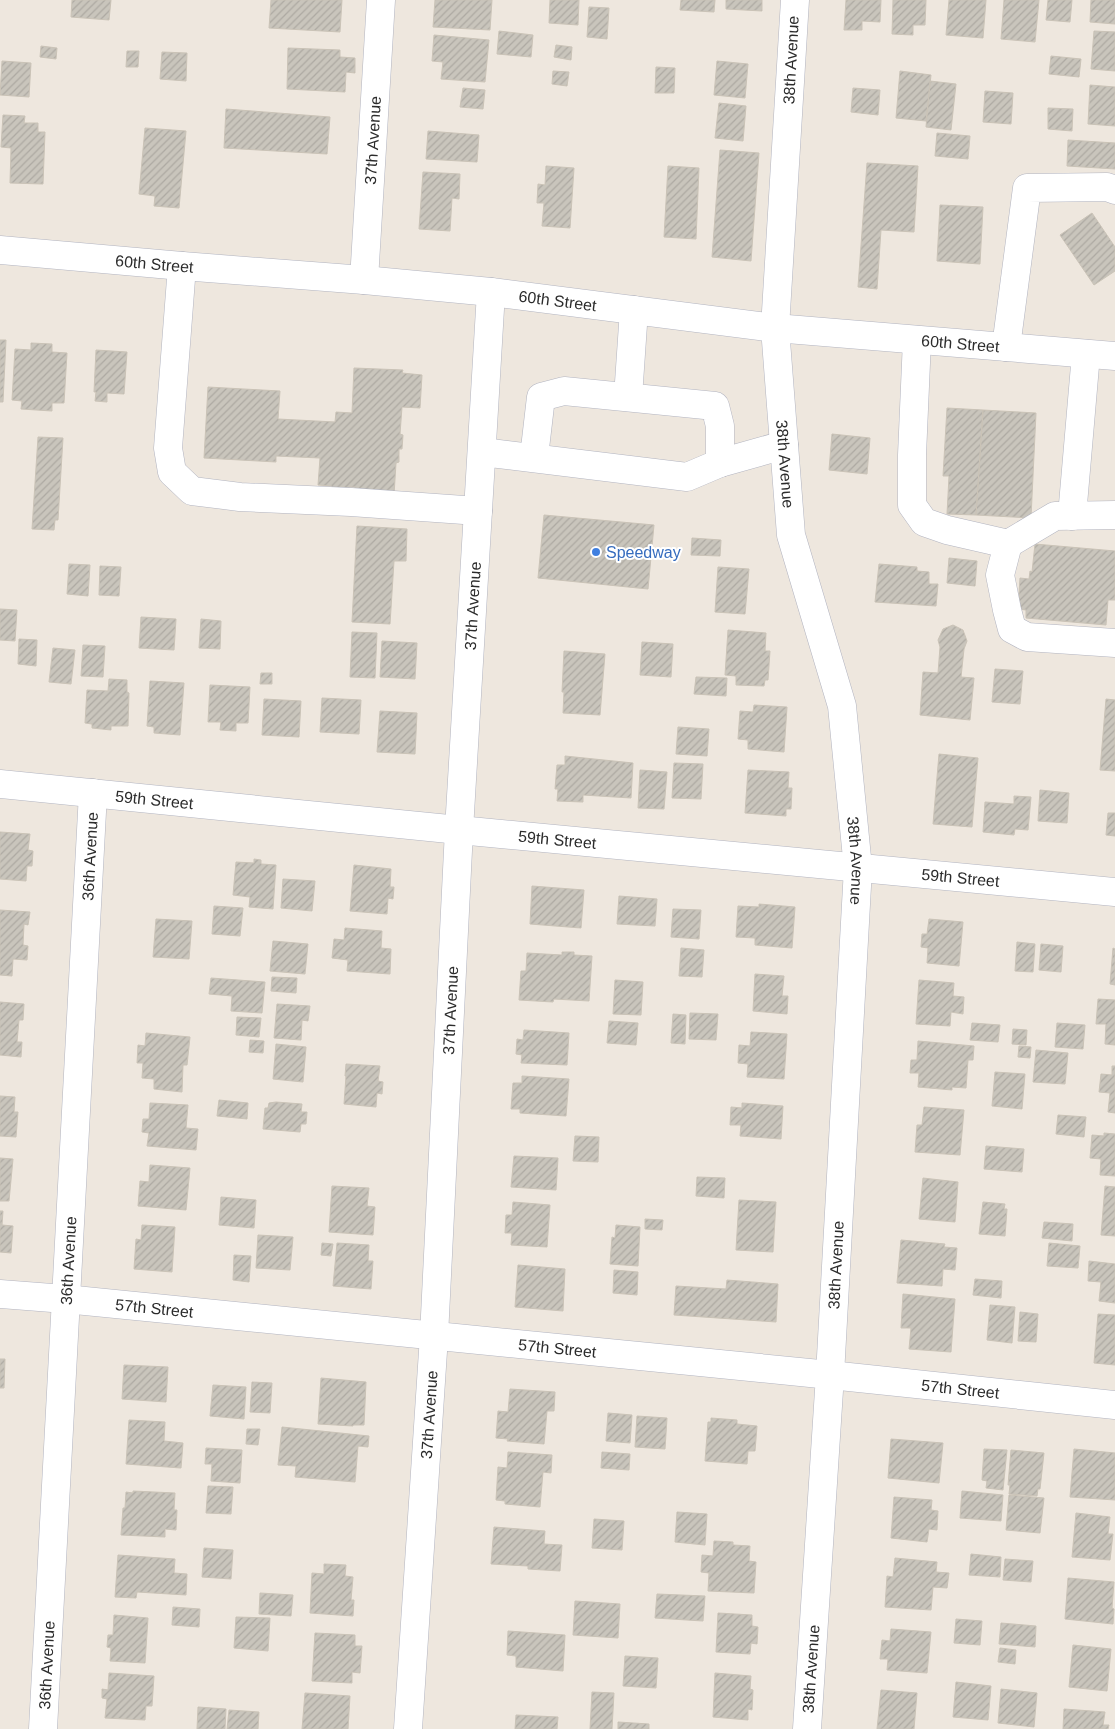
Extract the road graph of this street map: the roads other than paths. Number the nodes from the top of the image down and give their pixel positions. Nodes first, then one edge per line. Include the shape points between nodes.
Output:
1 (381, 0) edge
2 (795, 0) edge
3 (1115, 190) edge
4 (0, 250) edge
5 (182, 266) junction
6 (364, 280) junction
7 (491, 292) junction
8 (634, 310) junction
9 (775, 328) junction
10 (916, 340) junction
11 (1006, 347) junction
12 (1086, 354) junction
13 (1115, 356) edge
14 (628, 398) junction
15 (784, 445) junction
16 (482, 452) junction
17 (534, 457) junction
18 (720, 463) junction
19 (478, 511) junction
20 (1115, 515) edge
21 (1072, 516) junction
22 (1008, 544) junction
23 (1115, 644) edge
24 (0, 784) edge
25 (93, 793) junction
26 (459, 830) junction
27 (858, 868) junction
28 (1115, 892) edge
29 (0, 1294) edge
30 (66, 1299) junction
31 (434, 1336) junction
32 (830, 1375) junction
33 (1115, 1405) edge
34 (43, 1729) edge
35 (408, 1729) edge
36 (807, 1729) edge

1 - 6 street, 37th Avenue
2 - 9 street, 38th Avenue
3 - 11 street via 1107,187 1027,188
4 - 5 street, 60th Street
5 - 6 street, 60th Street
5 - 19 street via 168,448 172,472 192,491 240,497
6 - 7 street, 60th Street
7 - 8 street, 60th Street
7 - 16 street, 37th Avenue
8 - 9 street, 60th Street
8 - 14 street
9 - 10 street, 60th Street
9 - 15 street, 38th Avenue
10 - 11 street, 60th Street
10 - 22 street via 912,505 924,522
11 - 12 street, 60th Street
12 - 13 street, 60th Street
12 - 21 street
14 - 17 street via 564,391 541,398
14 - 18 street via 715,406 720,426
15 - 18 street
15 - 27 street, 38th Avenue via 791,535 842,706
16 - 17 street
16 - 19 street, 37th Avenue
17 - 18 street via 687,477
19 - 26 street, 37th Avenue
20 - 21 street
21 - 22 street via 1054,516
22 - 23 street via 1000,574 1012,629 1027,637
24 - 25 street, 59th Street
25 - 26 street, 59th Street
25 - 30 street, 36th Avenue
26 - 27 street, 59th Street
26 - 31 street, 37th Avenue
27 - 28 street, 59th Street
27 - 32 street, 38th Avenue
29 - 30 street, 57th Street
30 - 31 street, 57th Street
30 - 34 street, 36th Avenue
31 - 32 street, 57th Street
31 - 35 street, 37th Avenue
32 - 33 street, 57th Street
32 - 36 street, 38th Avenue

